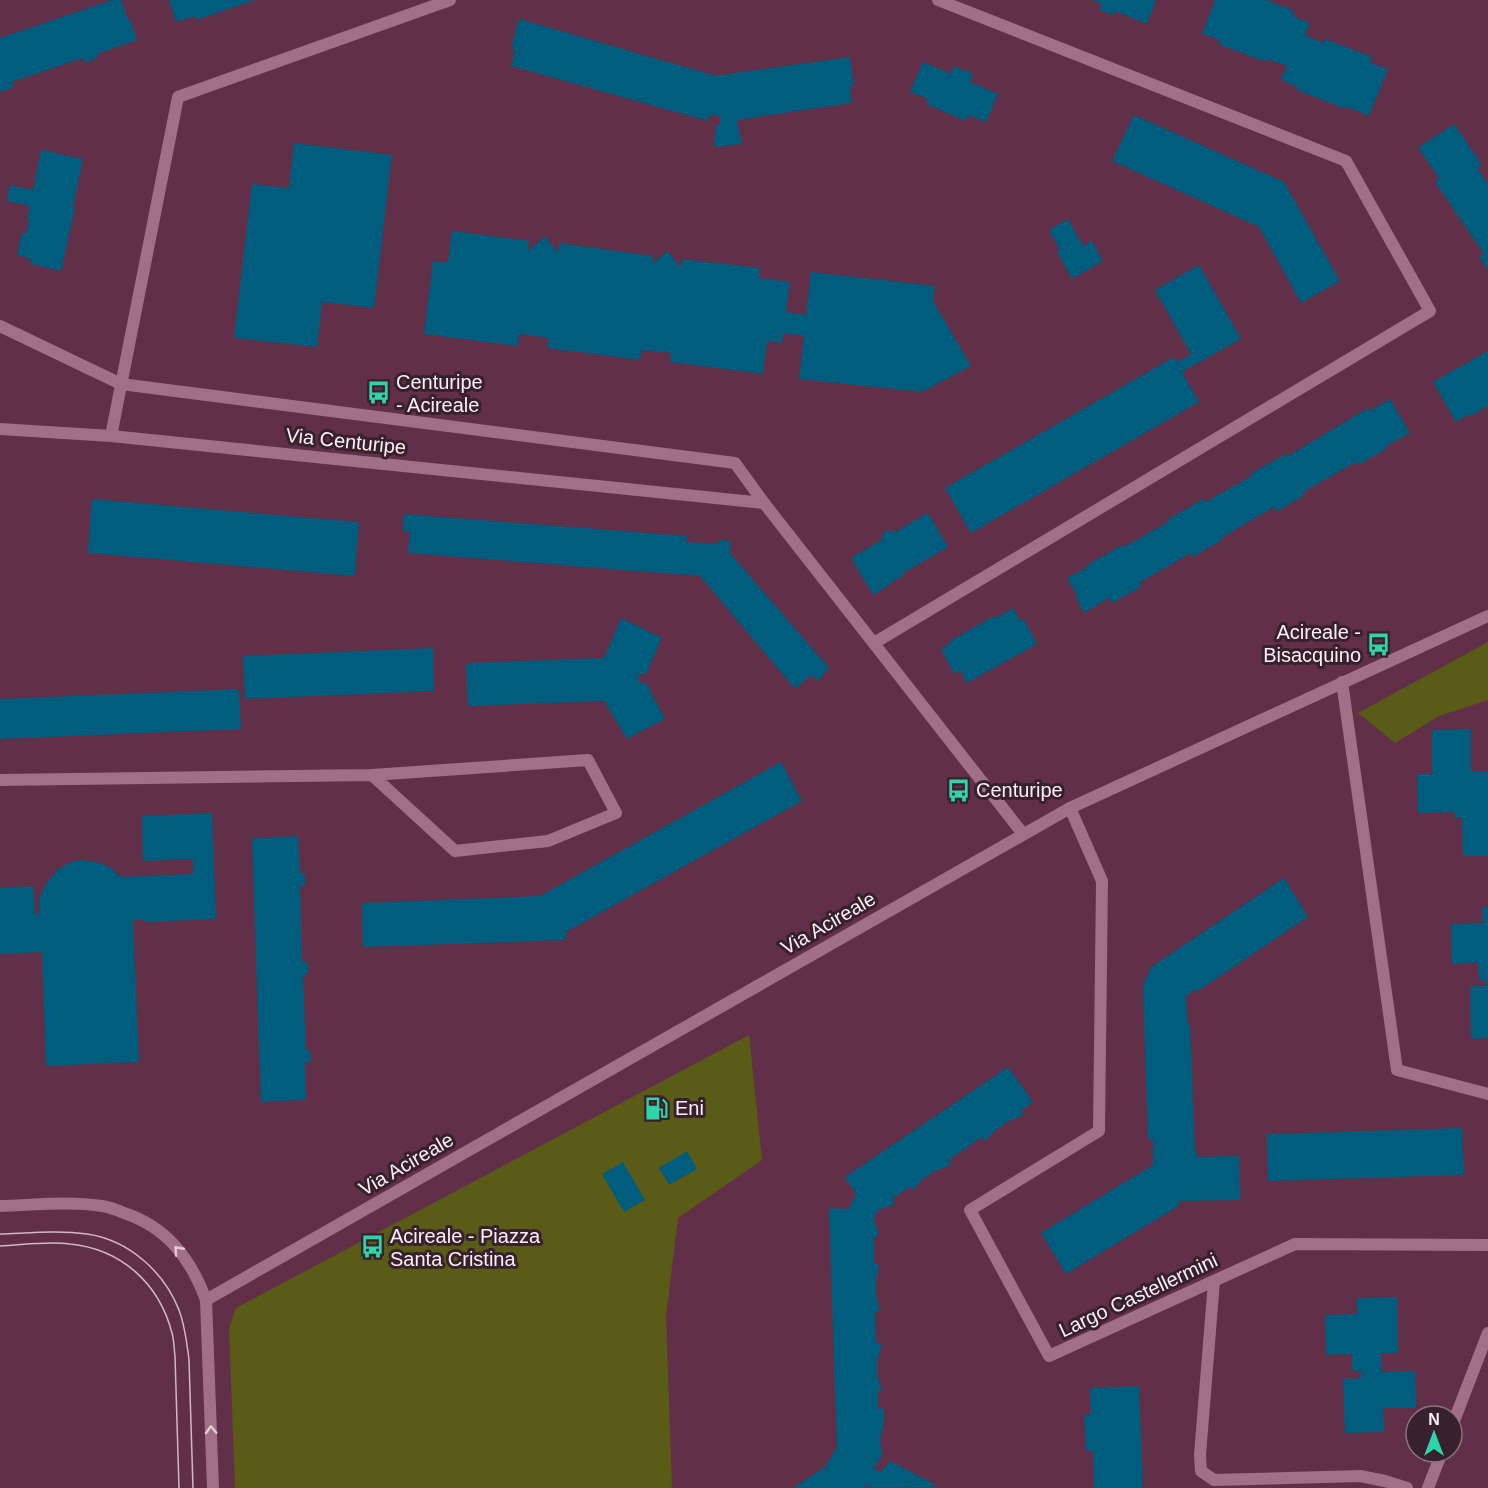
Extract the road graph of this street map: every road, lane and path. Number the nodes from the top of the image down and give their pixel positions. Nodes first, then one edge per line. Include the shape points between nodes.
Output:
1 (450, 0) edge
2 (938, 0) edge
3 (0, 326) edge
4 (121, 384) junction
5 (0, 429) edge
6 (111, 436) junction
7 (764, 503) junction
8 (1488, 616) edge
9 (873, 643) junction
10 (1342, 682) junction
11 (372, 775) junction
12 (0, 780) edge
13 (1070, 808) junction
14 (1023, 834) junction
15 (1488, 1094) edge
16 (0, 1206) edge
17 (1488, 1245) edge
18 (1214, 1281) junction
19 (206, 1300) junction
20 (1488, 1333) edge
21 (1461, 1404) edge
22 (1437, 1464) edge
23 (213, 1488) edge
24 (1407, 1488) edge
25 (1428, 1488) edge

1 - 4 street via 178,97
2 - 9 street via 1346,161 1430,311
3 - 4 street
4 - 6 street
4 - 7 street via 735,463
5 - 6 street, Via Centuripe
6 - 7 street, Via Centuripe
7 - 9 street
8 - 10 street, Via Acireale
9 - 14 street
10 - 13 street, Via Acireale
10 - 15 street via 1397,1070
11 - 11 street via 455,851 548,841 616,813 588,760
11 - 12 street
13 - 14 street, Via Acireale
13 - 18 street, Largo Castellermini via 1102,881 1099,1131 970,1210 1049,1356
14 - 19 street, Via Acireale
19 -> 16 street via 183,1254 158,1229 132,1215 104,1206 64,1203
17 - 18 street, Largo Castellermini via 1295,1244
18 - 24 street via 1200,1455 1202,1471 1214,1480 1360,1476
23 -> 19 street
20 - 21 street
22 - 25 street

